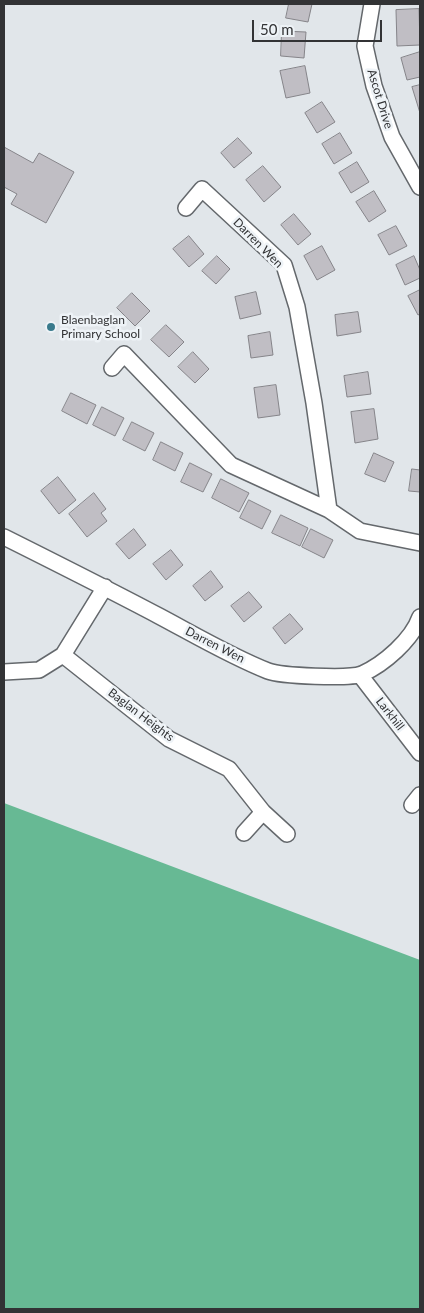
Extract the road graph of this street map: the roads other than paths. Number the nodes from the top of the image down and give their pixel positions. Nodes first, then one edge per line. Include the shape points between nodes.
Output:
1 (372, 4) edge
2 (420, 186) edge
3 (186, 208) dead end
4 (112, 368) dead end
5 (329, 510) junction
6 (4, 537) edge
7 (420, 543) edge
8 (105, 587) junction
9 (420, 617) edge
10 (63, 654) junction
11 (4, 672) edge
12 (360, 675) junction
13 (420, 753) edge
14 (263, 812) junction
15 (244, 833) dead end
16 (287, 834) dead end

1 - 2 street, Ascot Drive via 365,46 374,86 392,137
3 - 5 street, Darren Wen via 202,189 284,266 297,307
4 - 5 street via 124,354 231,466
5 - 7 street via 360,531
6 - 8 street, Darren Wen
8 - 10 street
8 - 12 street, Darren Wen via 269,671 315,677
9 - 12 street, Darren Wen via 416,628 388,658
10 - 11 street via 40,670
10 - 14 street, Baglan Heights via 169,739 229,769
12 - 13 street, Larkhill
14 - 15 street
14 - 16 street, Baglan Heights

